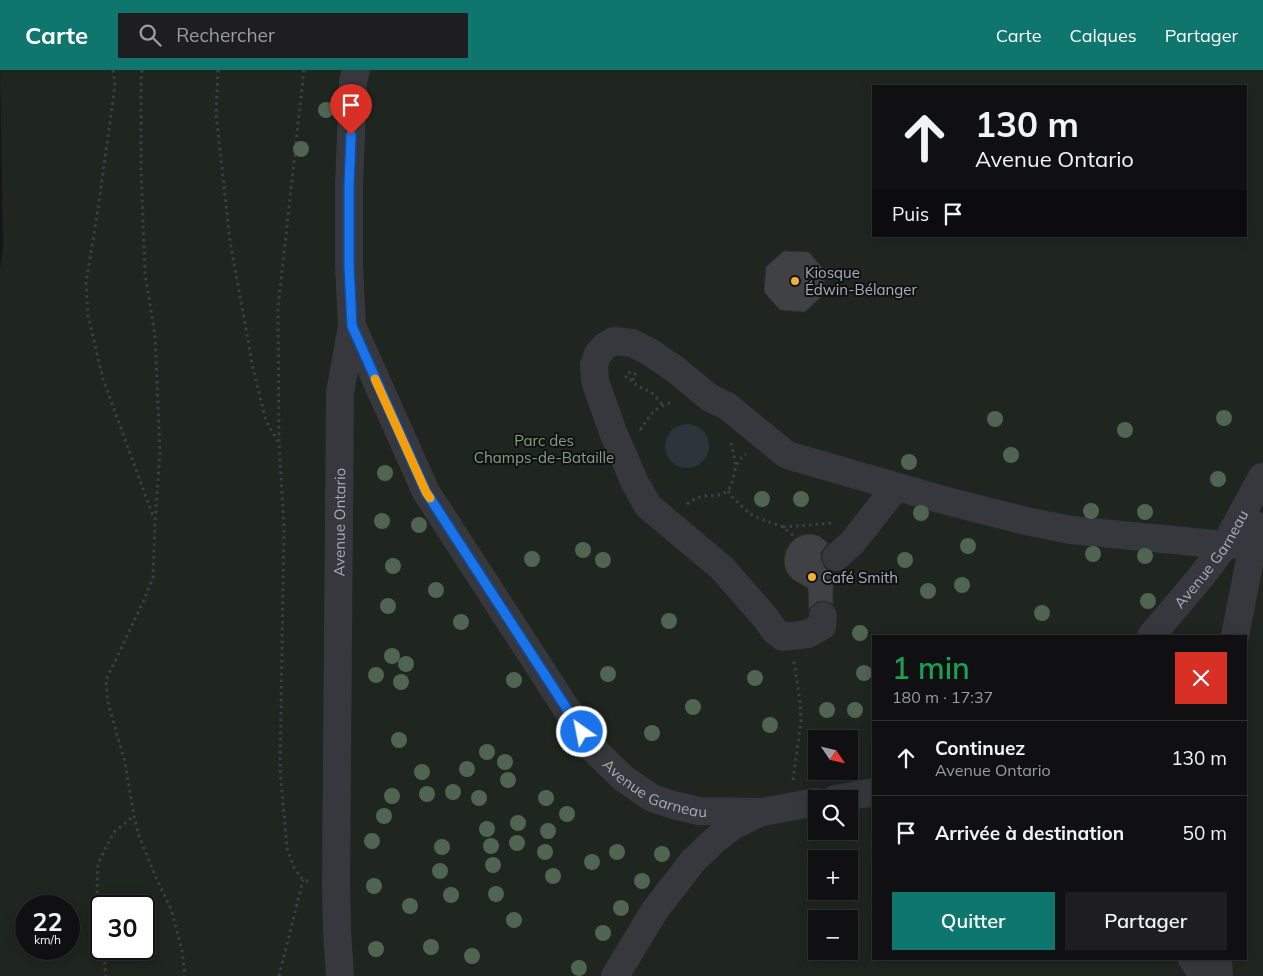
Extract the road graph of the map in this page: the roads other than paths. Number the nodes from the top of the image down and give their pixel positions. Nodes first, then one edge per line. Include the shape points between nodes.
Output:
1 (356, 70) edge
2 (352, 326) junction
3 (1262, 476) edge
4 (896, 487) junction
5 (1253, 544) junction
6 (1225, 545) junction
7 (836, 558) dead end
8 (822, 616) dead end
9 (1152, 635) edge
10 (1235, 635) edge
11 (872, 792) edge
12 (858, 795) edge
13 (808, 803) edge
14 (776, 809) junction
15 (1193, 960) edge
16 (1218, 960) edge
17 (340, 976) edge
18 (615, 976) edge
19 (1203, 976) edge
20 (1218, 976) edge

1 - 2 street, Avenue Ontario via 349,187
2 - 14 street, Avenue Garneau via 426,492 592,748 623,778 652,798 673,806 699,811
2 - 17 street, Avenue Ontario via 340,393 336,883
3 - 5 street
3 - 6 street, Avenue Garneau
4 - 6 street via 1071,530
4 - 7 street via 852,543
4 - 8 street via 787,455 727,406 710,398 676,370 632,343 614,341 598,354 594,365 595,381 634,483 648,506 722,568 783,637 808,634 822,626
5 - 6 street
5 - 10 street
6 - 9 street, Avenue Garneau
11 - 12 street
13 - 14 street, Avenue Garneau
14 - 18 street, Avenue Garneau via 733,826 693,861 655,910
15 - 19 street
16 - 20 street

